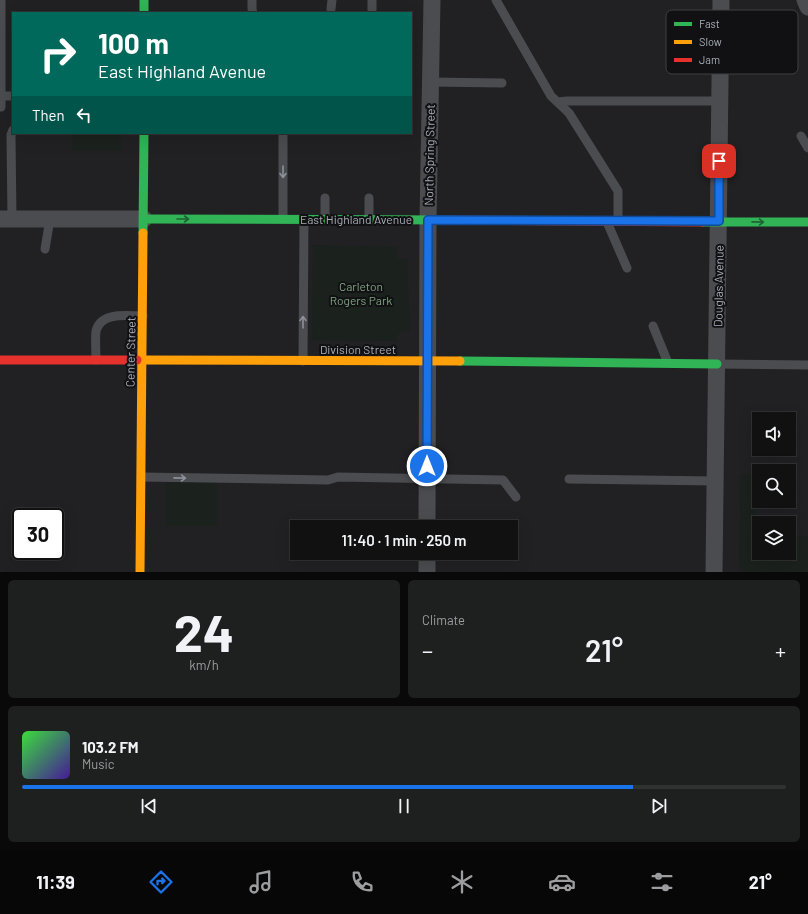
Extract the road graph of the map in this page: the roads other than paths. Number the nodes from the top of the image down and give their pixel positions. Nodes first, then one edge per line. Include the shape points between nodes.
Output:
1 (1, 0) edge
2 (144, 0) edge
3 (252, 0) edge
4 (432, 0) edge
5 (496, 0) edge
6 (721, 0) edge
7 (805, 0) edge
8 (808, 7) edge
9 (721, 10) edge
10 (144, 12) edge
11 (253, 12) edge
12 (720, 74) edge
13 (430, 82) junction
14 (502, 83) dead end
15 (1, 96) edge
16 (12, 96) edge
17 (720, 100) junction
18 (558, 102) junction
19 (1, 107) edge
20 (12, 132) edge
21 (144, 134) edge
22 (283, 134) edge
23 (801, 136) dead end
24 (808, 148) edge
25 (325, 198) dead end
26 (370, 198) dead end
27 (6, 219) edge
28 (50, 219) junction
29 (144, 219) junction
30 (283, 219) junction
31 (304, 219) junction
32 (325, 219) junction
33 (370, 220) junction
34 (428, 220) junction
35 (606, 221) junction
36 (618, 221) junction
37 (719, 221) junction
38 (808, 222) edge
39 (45, 249) dead end
40 (627, 268) dead end
41 (143, 316) junction
42 (653, 326) dead end
43 (0, 360) edge
44 (96, 360) junction
45 (142, 360) junction
46 (303, 361) junction
47 (427, 361) junction
48 (668, 364) junction
49 (717, 364) junction
50 (808, 365) edge
51 (141, 477) junction
52 (427, 479) junction
53 (569, 479) dead end
54 (715, 481) junction
55 (516, 497) dead end
56 (427, 520) edge
57 (427, 560) edge
58 (140, 572) edge
59 (427, 572) edge
60 (714, 572) edge

1 - 15 lane
2 - 10 main road
3 - 11 lane
4 - 13 street, North Spring Street
5 - 18 lane via 551,96
6 - 9 street, Douglas Avenue
7 - 8 street
12 - 17 street, Douglas Avenue
13 - 14 lane
13 - 34 street, North Spring Street
15 - 16 lane
15 - 19 lane
17 - 18 lane
17 - 37 street, Douglas Avenue
18 - 36 lane via 569,113 618,191
20 - 27 lane
21 - 29 main road, Center Street
22 -> 30 lane
23 - 24 lane
25 - 32 lane
26 - 33 lane
27 - 28 street, East Highland Avenue
28 - 29 street, East Highland Avenue
28 - 39 lane
29 -> 30 main road, East Highland Avenue
29 - 41 main road, Center Street
30 - 31 main road, East Highland Avenue
31 - 32 main road, East Highland Avenue
46 -> 31 lane
32 - 33 main road, East Highland Avenue
33 - 34 main road, East Highland Avenue
34 - 35 main road, East Highland Avenue
34 - 47 street, North Spring Street
35 - 36 main road, East Highland Avenue
35 - 40 lane
36 - 37 main road, East Highland Avenue
37 -> 38 main road, East Highland Avenue
37 - 49 street, Douglas Avenue
41 - 44 lane via 114,316 103,321 96,332
41 - 45 main road, Center Street
42 - 48 lane
43 - 44 main road, Division Street
44 - 45 main road, Division Street
45 - 46 main road, Division Street
45 - 51 main road, Center Street
46 - 47 main road, Division Street
47 - 48 main road, Division Street
47 - 52 street, North Spring Street
48 - 49 main road, Division Street
49 - 50 lane
49 - 54 street, Douglas Avenue
51 -> 52 lane
51 - 58 main road, Center Street
52 - 55 lane via 503,480
52 - 56 street, North Spring Street
53 - 54 lane
54 - 60 street, Douglas Avenue
57 - 59 street

